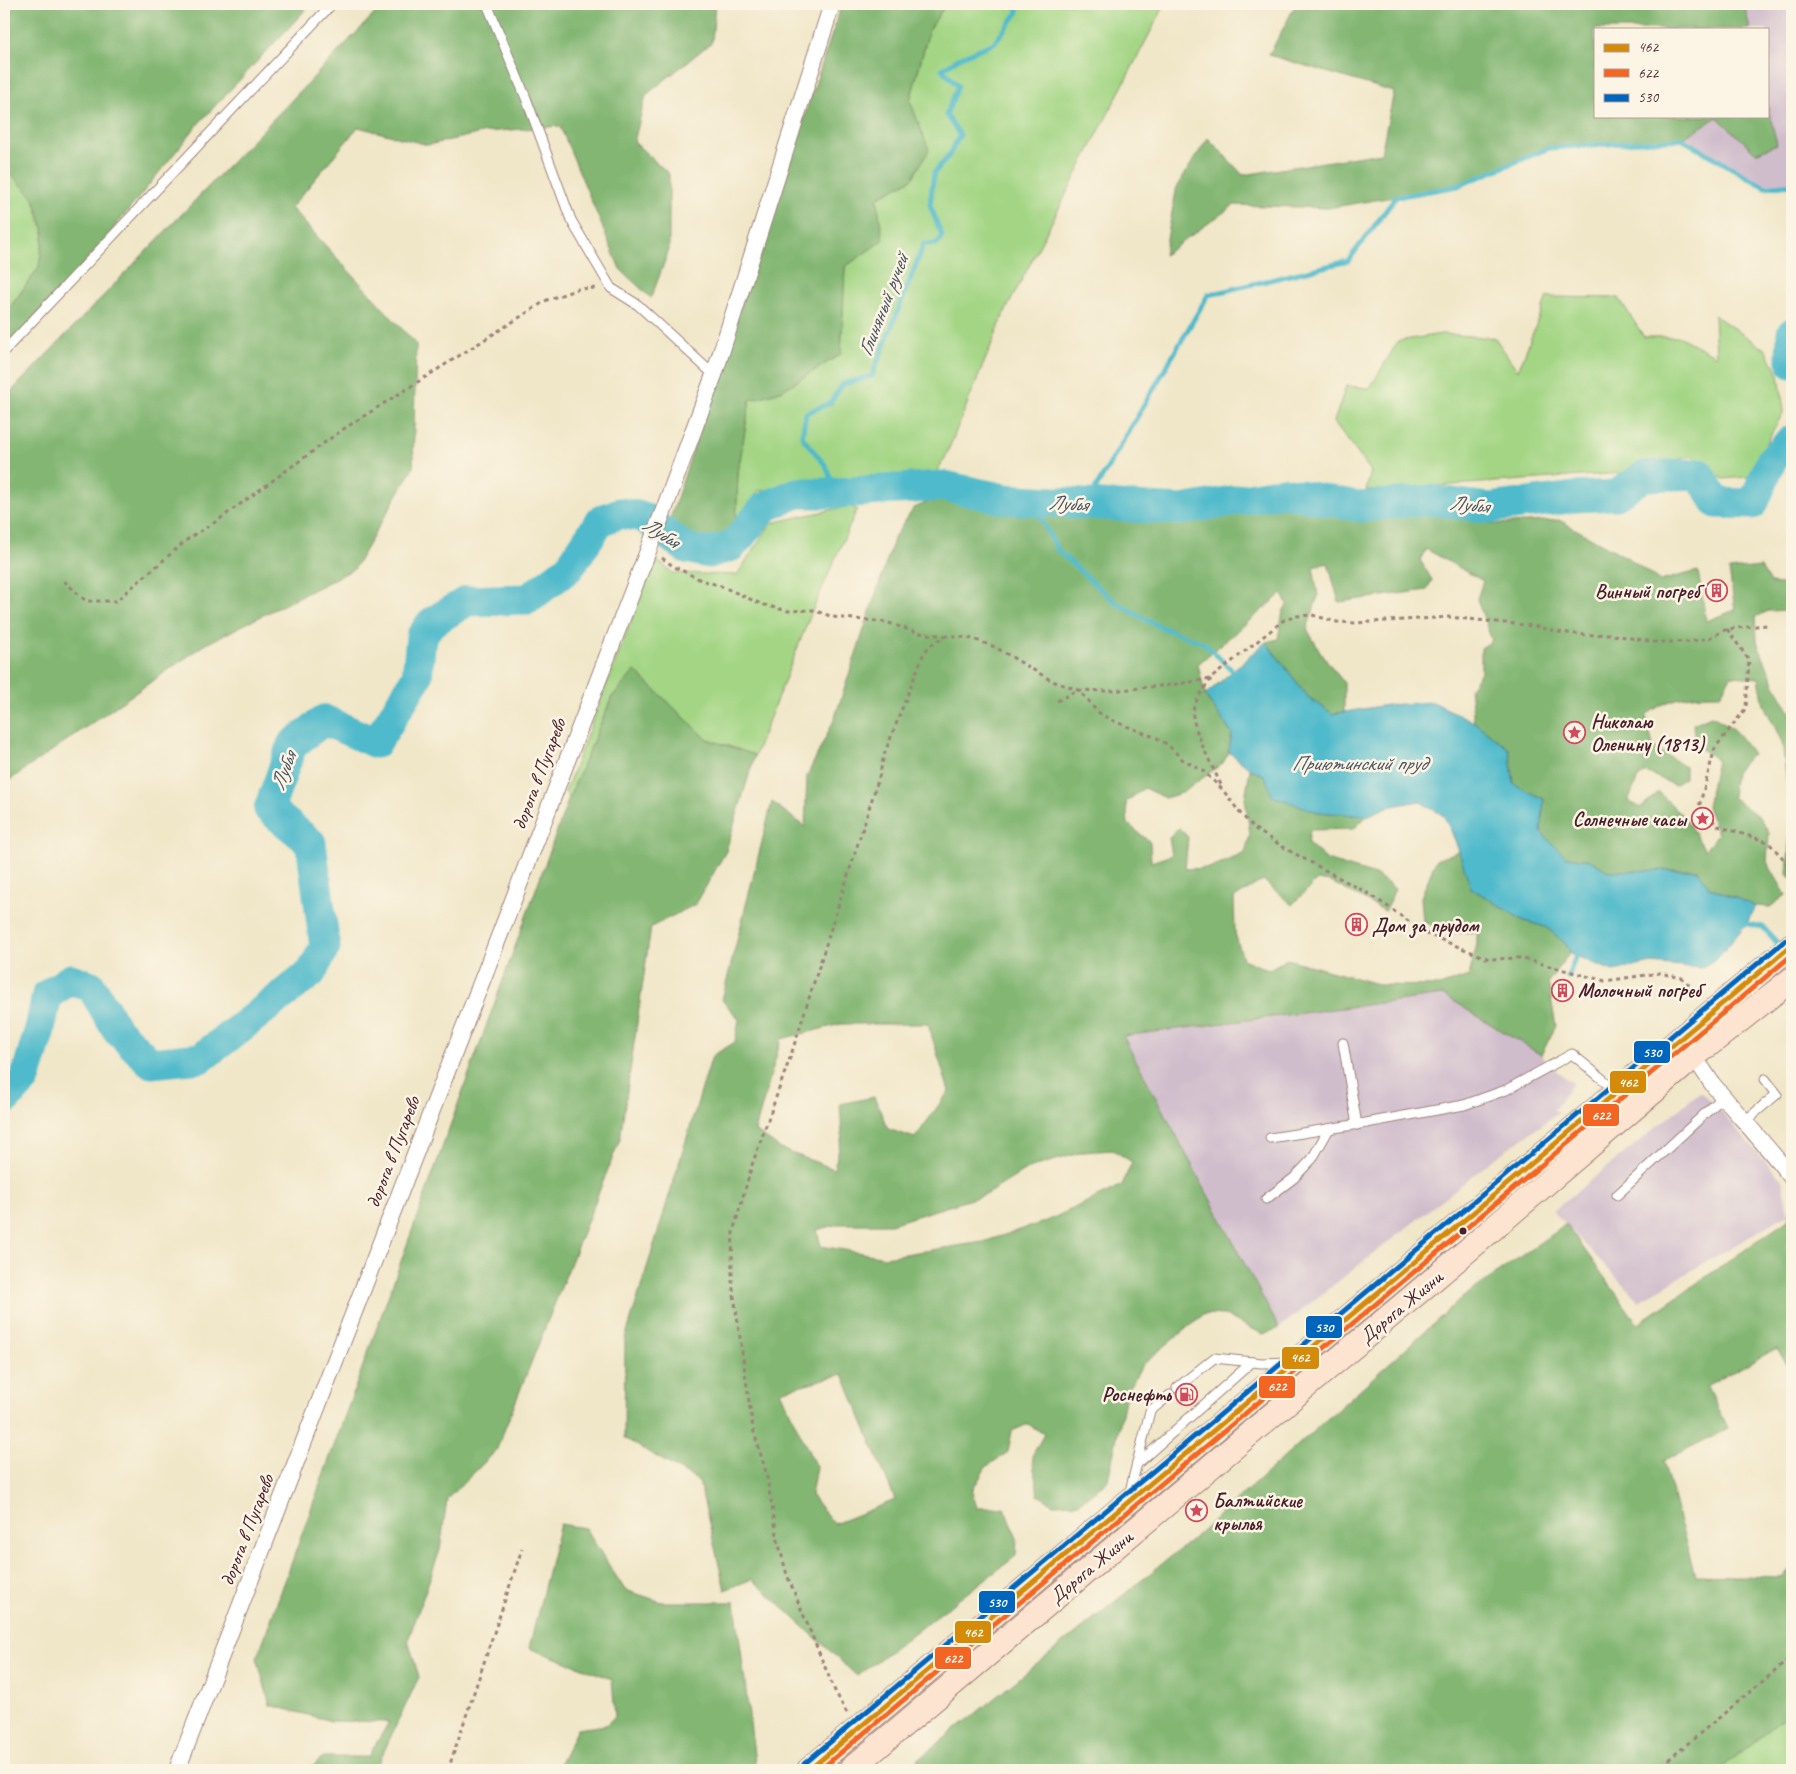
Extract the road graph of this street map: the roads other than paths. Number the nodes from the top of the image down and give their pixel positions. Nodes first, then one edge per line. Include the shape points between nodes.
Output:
1 (332, 4) edge
2 (487, 4) edge
3 (832, 4) edge
4 (4, 351) edge
5 (714, 375) junction
6 (1792, 945) edge
7 (1784, 986) edge
8 (1344, 1043) dead end
9 (1693, 1058) junction
10 (1766, 1079) dead end
11 (1614, 1093) junction
12 (1724, 1096) junction
13 (1746, 1121) junction
14 (1356, 1125) junction
15 (1329, 1129) junction
16 (1270, 1138) dead end
17 (1790, 1169) edge
18 (1617, 1196) dead end
19 (1266, 1199) dead end
20 (1252, 1362) junction
21 (1295, 1362) junction
22 (1178, 1388) dead end
23 (1170, 1395) dead end
24 (1137, 1464) junction
25 (1127, 1504) junction
26 (177, 1770) edge
27 (809, 1770) edge
28 (850, 1770) edge

1 - 4 lane
2 - 5 lane via 571,220 611,288 638,305
3 - 5 street, дорога в Пугарево
5 - 26 street, дорога в Пугарево
6 - 11 main road, Дорога Жизни
7 - 9 main road, Дорога Жизни
8 - 14 lane
9 - 12 street
9 - 28 main road, Дорога Жизни
10 - 13 lane via 1777,1094
11 - 14 lane via 1606,1082 1572,1054 1506,1090 1464,1105
11 - 21 main road, Дорога Жизни
12 - 13 street
12 - 18 lane
13 - 17 street
14 - 15 lane
15 - 16 lane
15 - 19 lane via 1312,1159 1294,1178
20 - 21 lane
20 - 22 lane via 1214,1358
20 - 24 lane
21 - 25 main road, Дорога Жизни
23 - 24 lane via 1150,1412
24 - 25 lane
25 - 27 main road, Дорога Жизни

